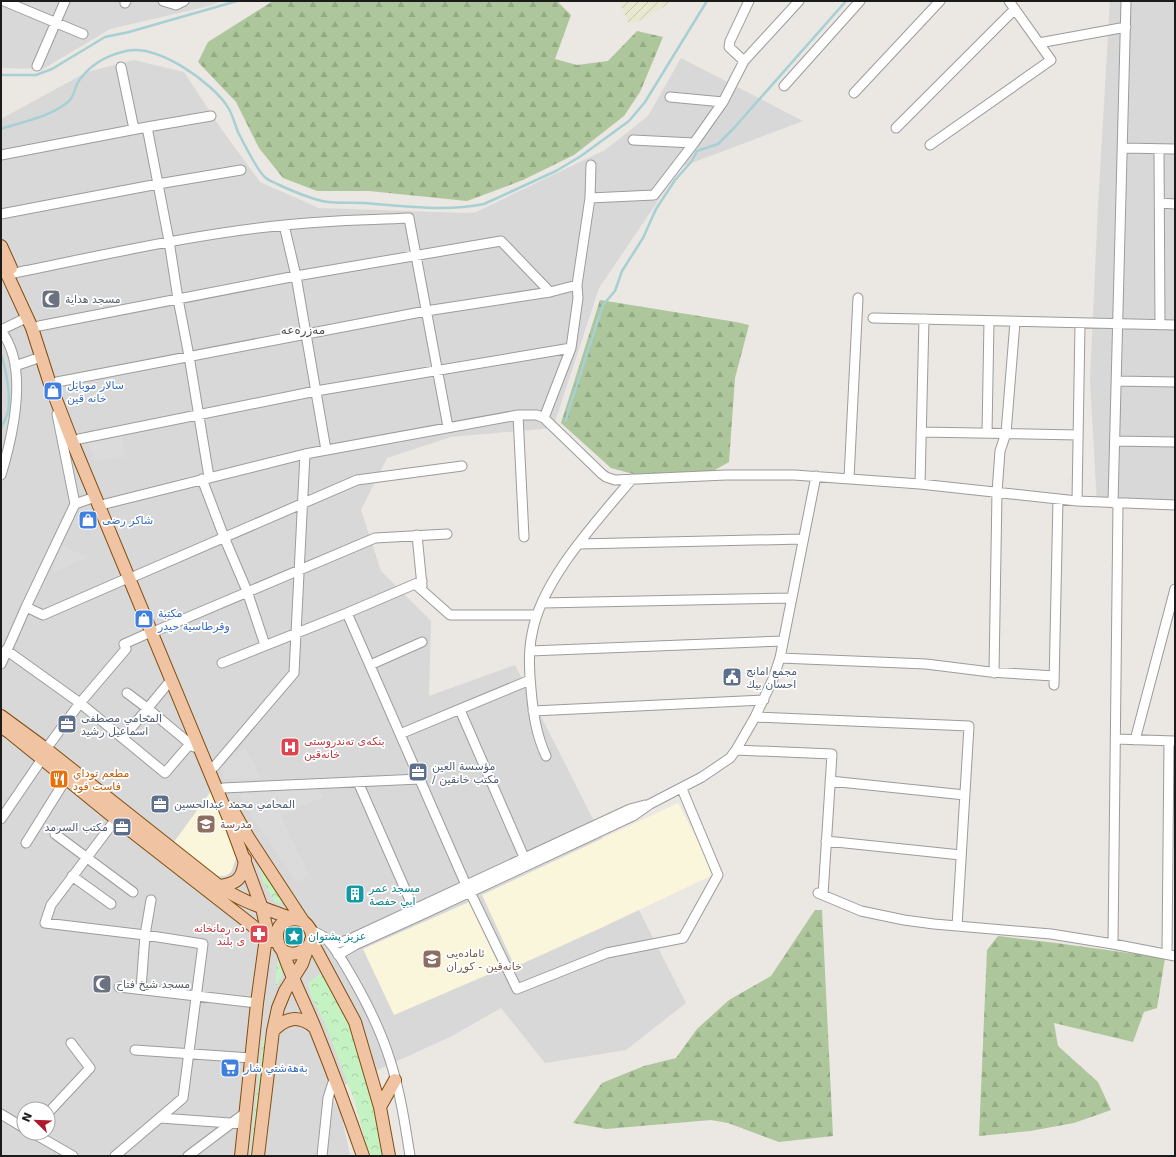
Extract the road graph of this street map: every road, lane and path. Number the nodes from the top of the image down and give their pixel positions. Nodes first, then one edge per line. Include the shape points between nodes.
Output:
1 (4, 1) edge
2 (65, 1) edge
3 (163, 1) edge
4 (184, 1) edge
5 (749, 1) edge
6 (799, 1) edge
7 (860, 1) edge
8 (940, 1) edge
9 (1009, 1) edge
10 (1126, 1) edge
11 (1015, 9) junction
12 (56, 22) junction
13 (1126, 27) junction
14 (83, 34) dead end
15 (1039, 43) junction
16 (744, 61) junction
17 (37, 66) dead end
18 (121, 67) dead end
19 (784, 86) dead end
20 (854, 94) dead end
21 (670, 97) dead end
22 (723, 102) junction
23 (211, 116) dead end
24 (147, 126) junction
25 (896, 128) dead end
26 (134, 129) junction
27 (633, 140) dead end
28 (694, 143) junction
29 (930, 145) dead end
30 (1123, 148) junction
31 (1159, 149) junction
32 (1175, 149) edge
33 (1, 156) edge
34 (591, 164) dead end
35 (241, 170) dead end
36 (158, 184) junction
37 (590, 198) junction
38 (1160, 203) junction
39 (1175, 204) edge
40 (1, 214) edge
41 (284, 225) junction
42 (170, 241) junction
43 (1, 246) edge
44 (416, 255) junction
45 (1, 261) edge
46 (14, 273) junction
47 (296, 276) junction
48 (577, 286) junction
49 (550, 292) junction
50 (858, 298) dead end
51 (178, 299) junction
52 (426, 311) junction
53 (28, 318) junction
54 (873, 318) dead end
55 (924, 320) junction
56 (989, 321) junction
57 (1015, 322) junction
58 (1080, 324) junction
59 (1118, 325) junction
60 (1160, 325) junction
61 (1175, 325) edge
62 (39, 326) junction
63 (1, 330) edge
64 (306, 333) junction
65 (571, 348) junction
66 (42, 356) junction
67 (189, 356) junction
68 (15, 366) junction
69 (437, 370) junction
70 (1117, 381) junction
71 (1175, 382) edge
72 (54, 386) junction
73 (316, 391) junction
74 (200, 415) junction
75 (518, 415) junction
76 (544, 418) junction
77 (448, 427) junction
78 (921, 432) junction
79 (986, 433) junction
80 (1006, 433) junction
81 (1078, 435) junction
82 (79, 439) junction
83 (1115, 441) junction
84 (1175, 442) edge
85 (326, 450) junction
86 (305, 454) junction
87 (462, 466) dead end
88 (1, 475) edge
89 (816, 476) junction
90 (206, 478) junction
91 (849, 478) junction
92 (632, 479) junction
93 (920, 484) junction
94 (997, 492) junction
95 (1058, 499) junction
96 (100, 500) junction
97 (1077, 500) junction
98 (1115, 503) junction
99 (75, 504) junction
100 (302, 504) junction
101 (1175, 505) edge
102 (447, 534) dead end
103 (417, 535) junction
104 (224, 537) junction
105 (524, 537) dead end
106 (803, 539) junction
107 (578, 544) junction
108 (299, 570) junction
109 (132, 577) junction
110 (418, 582) junction
111 (1175, 589) edge
112 (247, 591) junction
113 (791, 598) junction
114 (542, 603) junction
115 (26, 607) junction
116 (347, 613) junction
117 (537, 615) junction
118 (154, 631) junction
119 (296, 633) junction
120 (783, 641) junction
121 (422, 642) dead end
122 (265, 645) junction
123 (6, 650) junction
124 (530, 651) junction
125 (780, 658) junction
126 (222, 662) dead end
127 (1, 664) edge
128 (370, 664) junction
129 (994, 673) junction
130 (171, 680) junction
131 (530, 680) junction
132 (127, 693) dead end
133 (764, 700) junction
134 (80, 702) junction
135 (148, 708) junction
136 (460, 710) junction
137 (533, 711) junction
138 (1, 716) edge
139 (755, 717) junction
140 (1, 728) edge
141 (400, 734) junction
142 (122, 738) junction
143 (1116, 739) junction
144 (1135, 740) junction
145 (193, 741) junction
146 (1172, 741) edge
147 (736, 750) junction
148 (44, 754) junction
149 (546, 756) dead end
150 (214, 767) junction
151 (66, 779) junction
152 (420, 779) junction
153 (830, 781) junction
154 (358, 782) junction
155 (224, 788) junction
156 (682, 789) junction
157 (965, 795) junction
158 (119, 815) junction
159 (1, 819) edge
160 (55, 834) dead end
161 (826, 841) junction
162 (26, 843) dead end
163 (962, 855) junction
164 (87, 856) junction
165 (245, 860) junction
166 (526, 862) junction
167 (72, 876) junction
168 (219, 886) junction
169 (468, 889) junction
170 (133, 892) dead end
171 (151, 900) dead end
172 (111, 904) dead end
173 (262, 908) junction
174 (416, 913) junction
175 (957, 926) junction
176 (305, 931) junction
177 (145, 935) junction
178 (267, 937) junction
179 (1112, 944) junction
180 (332, 945) junction
181 (281, 947) junction
182 (1171, 955) edge
183 (338, 956) junction
184 (292, 979) junction
185 (120, 987) dead end
186 (141, 989) junction
187 (196, 995) junction
188 (257, 1003) junction
189 (314, 1027) junction
190 (273, 1031) junction
191 (71, 1043) dead end
192 (135, 1050) dead end
193 (189, 1054) junction
194 (251, 1058) junction
195 (334, 1079) junction
196 (395, 1080) junction
197 (56, 1104) edge
198 (176, 1105) junction
199 (380, 1107) junction
200 (1, 1114) edge
201 (160, 1118) junction
202 (174, 1119) junction
203 (244, 1119) junction
204 (16, 1123) edge
205 (230, 1123) junction
206 (47, 1141) edge
207 (73, 1156) edge
208 (116, 1156) edge
209 (188, 1156) edge
210 (241, 1156) edge
211 (258, 1156) edge
212 (322, 1156) edge
213 (363, 1156) edge
214 (389, 1156) edge
215 (410, 1156) edge

1 - 12 street
2 - 12 street
3 - 4 street via 176,5
5 - 16 street via 729,47
6 - 16 street
7 - 19 street
8 - 20 street
9 - 11 street
10 - 13 street
11 - 15 street
11 - 25 street
12 - 14 street
12 - 17 street
13 - 15 street
13 - 30 street
15 - 29 street via 1051,60
16 - 22 street
18 - 26 street
21 - 22 street
22 - 28 street
23 - 24 street
24 - 26 street
24 - 36 street
26 - 33 street
27 - 28 street
28 - 37 street via 654,195
30 - 31 street
30 - 59 street
31 - 32 street
31 - 38 street
34 - 37 street
35 - 36 street
36 - 40 street
36 - 42 street
37 - 48 street
38 - 39 street
38 - 60 street
41 - 42 street
41 - 44 street via 409,218
41 - 47 street
42 - 46 street
42 - 51 street
43 - 46 main road
44 - 47 street
44 - 49 street via 501,241
44 - 52 street
45 - 53 main road
46 - 62 main road
47 - 51 street
47 - 64 street
48 - 49 street
48 - 65 street via 578,298
49 - 52 street
50 - 91 street
51 - 62 street
51 - 67 street
52 - 64 street
52 - 69 street
53 - 63 street
53 - 66 main road
54 - 55 street
55 - 56 street
55 - 78 street
56 - 57 street
56 - 79 street
57 - 58 street
57 - 80 street
58 - 59 street
58 - 81 street
59 - 60 street
59 - 70 street
60 - 61 street
62 - 72 main road
63 - 68 street via 11,348
64 - 67 street
64 - 73 street
65 - 69 street
65 - 76 street
66 - 68 street
66 - 72 main road
67 - 72 street
67 - 74 street
68 - 88 street via 16,398 13,426
69 - 73 street
69 - 77 street
70 - 71 street
70 - 83 street
72 - 82 main road
72 - 96 main road
72 - 99 street
73 - 74 street
73 - 85 street
74 - 82 street
74 - 90 street
75 - 76 street via 537,415
75 - 77 street
75 - 105 street
76 - 92 street via 606,477 615,480
77 - 85 street
78 - 79 street
78 - 93 street
79 - 80 street
80 - 81 street
80 - 94 street via 1000,451
81 - 97 street
82 - 96 main road
83 - 84 street
83 - 98 street
85 - 86 street
86 - 90 street
86 - 100 street
87 - 100 street via 357,480
89 - 91 street
89 - 92 street via 748,474
89 - 106 street
90 - 96 street
90 - 104 street
91 - 93 street
92 - 107 street
93 - 94 street
94 - 95 street
94 - 129 street
95 - 97 street
95 - 129 street via 1054,681
96 - 99 street
96 - 109 main road
97 - 98 street
98 - 101 street
98 - 143 street
99 - 115 street
100 - 104 street
100 - 108 street
102 - 103 street
103 - 108 street via 375,538
103 - 110 street
104 - 109 street
104 - 112 street
106 - 107 street
106 - 113 street
107 - 114 street
108 - 112 street
108 - 119 street
109 - 115 street via 43,615
109 - 118 main road
110 - 116 street
110 - 117 street via 422,591 450,615
111 - 144 street
112 - 118 street
112 - 122 street
113 - 114 street
113 - 120 street
114 - 117 street
115 - 123 street
116 - 119 street
116 - 128 street
117 - 124 street
118 - 130 main road
118 - 134 street via 124,644 126,649
118 - 150 main road
119 - 122 street
119 - 150 street via 294,673
120 - 124 street
120 - 125 street
121 - 128 street
122 - 126 street
123 - 127 street
123 - 134 street
124 - 131 street
125 - 129 street via 926,664
125 - 133 street
128 - 141 street
130 - 135 street
130 - 145 main road
131 - 136 street
131 - 137 street
132 - 135 street
133 - 137 street
133 - 139 street
134 - 142 street
134 - 148 street
135 - 142 street
135 - 145 street
136 - 141 street
136 - 166 street
137 - 149 street via 537,735
138 - 148 main road
139 - 147 street
139 - 157 street via 968,726
140 - 148 main road
141 - 152 street
142 - 145 street via 165,773
143 - 144 street
143 - 179 street
144 - 146 street
145 - 165 main road via 201,753
146 - 182 street
147 - 153 street via 832,754
147 - 156 street via 726,761
148 - 151 main road
148 - 158 main road
148 - 159 street
150 - 155 main road
151 - 158 main road
151 - 162 street
152 - 154 street
152 - 169 street
153 - 157 street
153 - 161 street
154 - 155 street
154 - 174 street
155 - 176 main road via 234,813
156 - 166 street via 650,804 630,809
156 - 169 street via 718,874 683,938 607,953 517,989
157 - 163 street
158 - 164 street
158 - 168 main road
158 - 178 main road
160 - 164 street
161 - 163 street
161 - 175 street via 820,894 861,911
163 - 175 street
164 - 167 street
164 - 170 street
165 - 168 main road via 244,869 238,880 229,885
165 - 173 main road
166 - 169 street
167 - 172 street
167 - 177 street via 51,905 45,924
168 - 173 main road via 232,895
169 - 174 street
171 - 177 street
173 - 176 main road
173 - 178 main road
174 - 180 street
174 - 183 street
175 - 179 street via 1051,934
176 - 180 street via 322,936
176 - 181 main road via 304,951 293,954
176 - 181 main road via 287,920 278,928
176 - 184 main road via 302,964
176 - 199 main road via 355,1022
177 - 186 street
177 - 187 street via 203,944
178 - 181 main road
178 - 188 main road
179 - 182 street
180 - 183 street
181 - 184 main road
183 - 196 street via 372,1013 390,1059
184 - 189 main road
184 - 190 main road via 281,1000
185 - 186 street
186 - 187 street
187 - 188 street
187 - 193 street
188 - 194 main road
189 - 190 main road via 307,1021 293,1019 279,1024
189 - 195 main road
190 - 211 main road
191 - 197 street via 90,1068
192 - 193 street
193 - 194 street
193 - 198 street via 183,1098
194 - 203 main road
195 - 212 street via 328,1098
195 - 213 main road
196 - 199 main road
196 - 215 street via 406,1125
198 - 201 street
198 - 202 street
199 - 214 main road
200 - 204 street
201 - 202 street
201 - 208 street
202 - 205 street
203 - 205 street
203 - 210 main road
205 - 209 street
206 - 207 street

